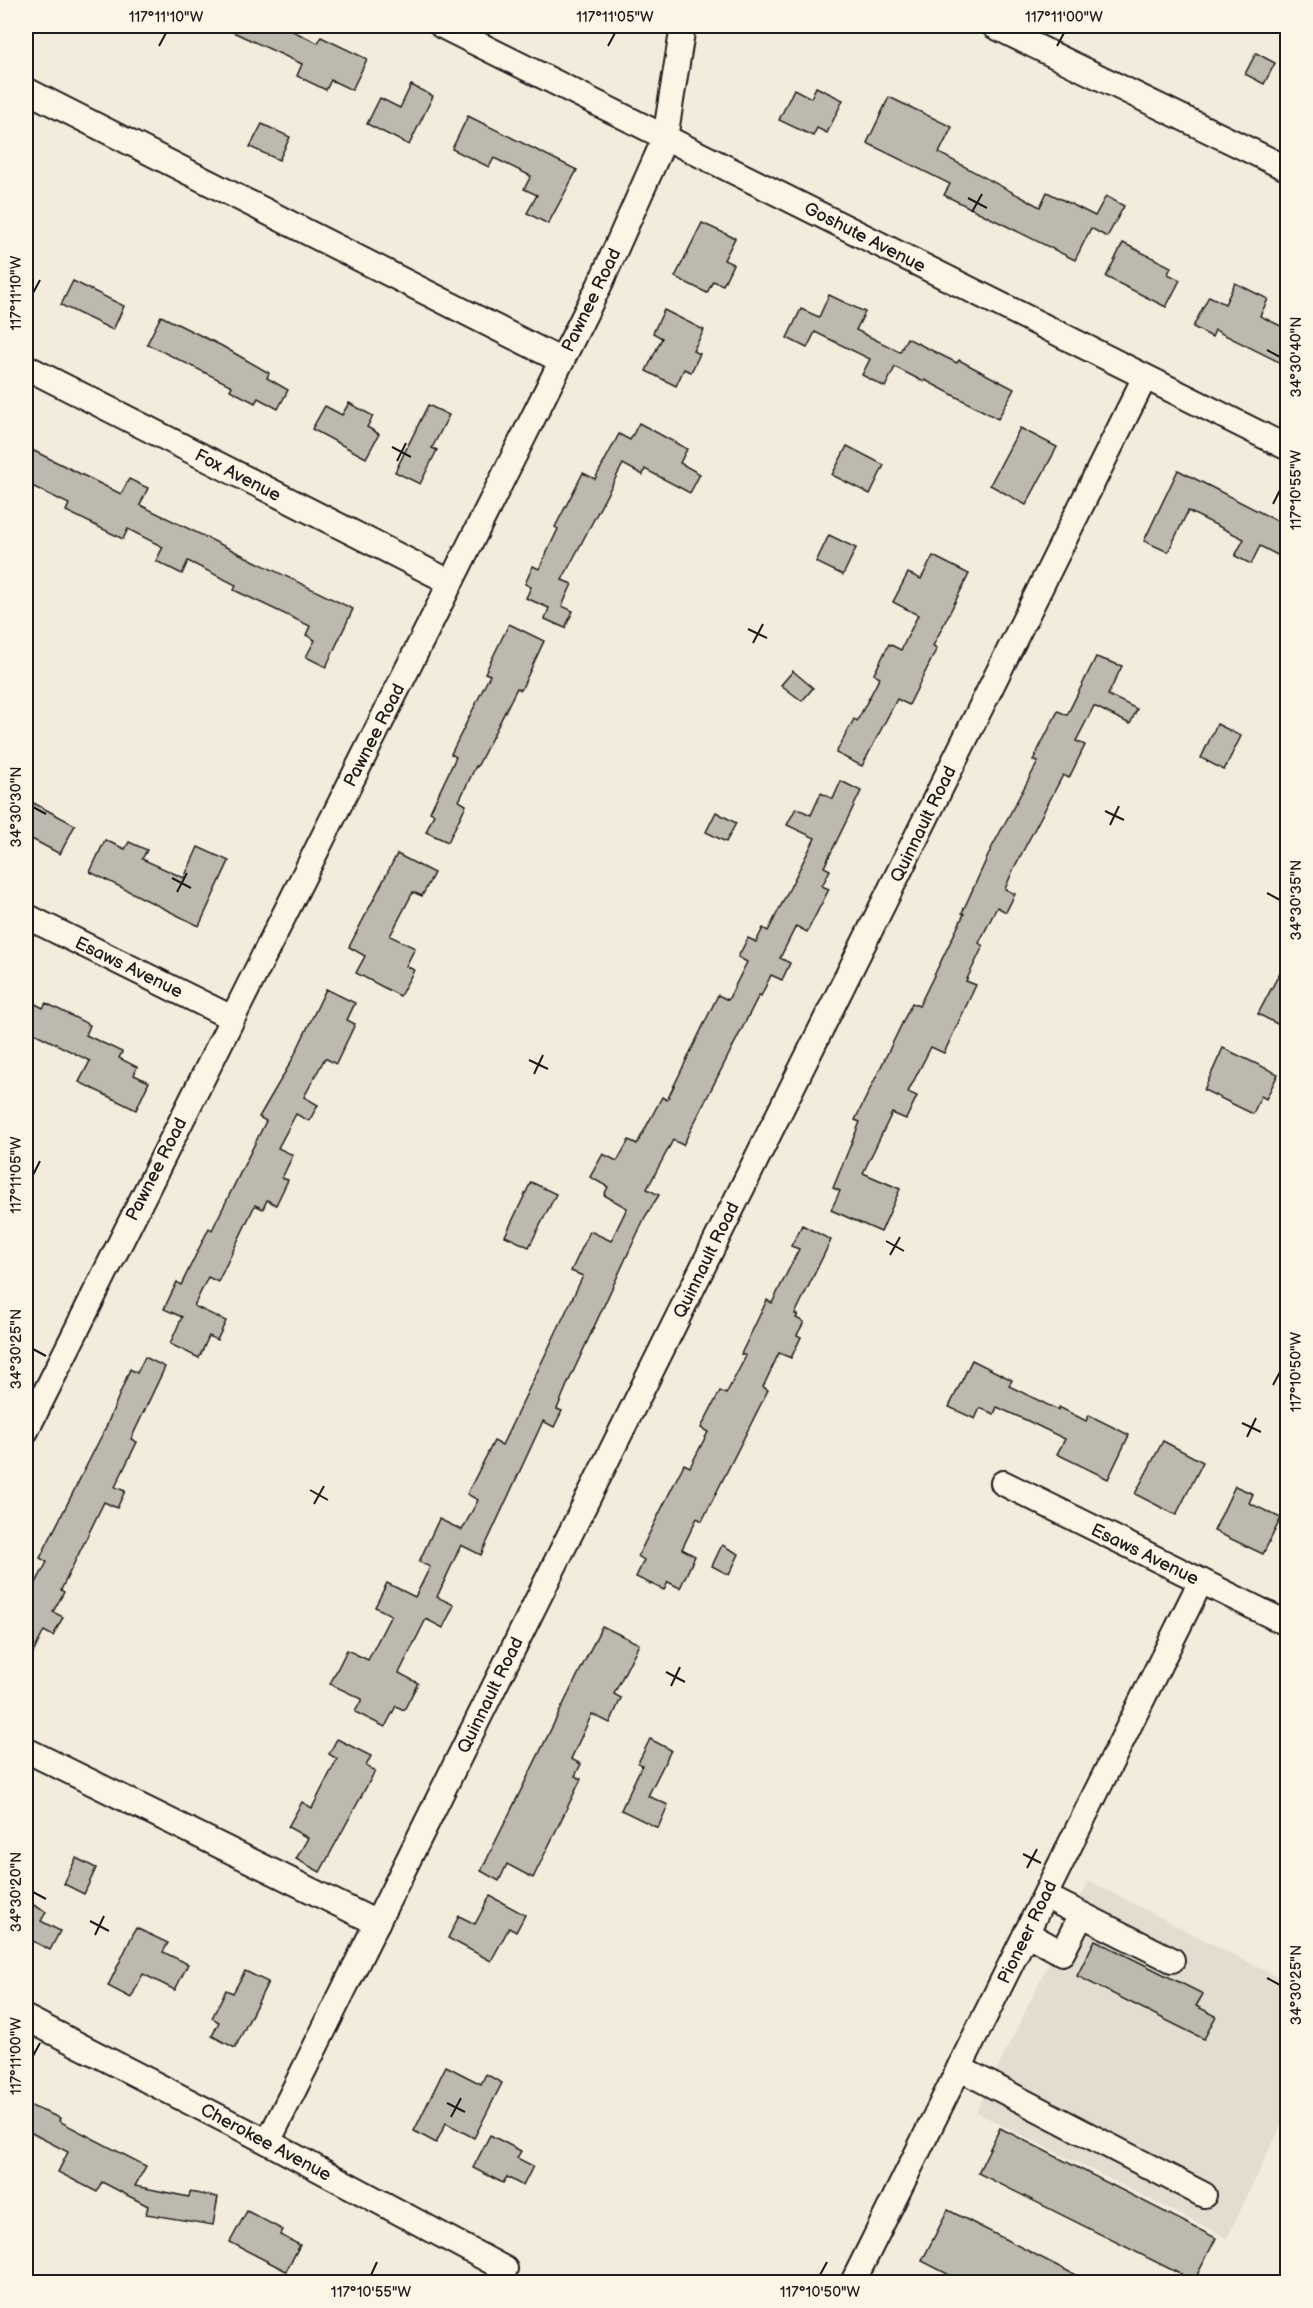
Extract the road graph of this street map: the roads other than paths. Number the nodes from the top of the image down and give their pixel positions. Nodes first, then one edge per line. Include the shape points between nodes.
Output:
1 (442, 26) edge
2 (683, 26) edge
3 (994, 26) edge
4 (26, 90) edge
5 (665, 138) junction
6 (1287, 169) edge
7 (562, 361) junction
8 (26, 367) edge
9 (1144, 377) junction
10 (1287, 448) edge
11 (450, 582) junction
12 (26, 916) edge
13 (232, 1018) junction
14 (26, 1431) edge
15 (1003, 1483) dead end
16 (1201, 1581) junction
17 (1287, 1624) edge
18 (26, 1750) edge
19 (1045, 1896) junction
20 (1081, 1916) junction
21 (377, 1923) junction
22 (1026, 1933) junction
23 (1172, 1960) dead end
24 (26, 2018) edge
25 (959, 2068) junction
26 (268, 2142) junction
27 (1204, 2195) dead end
28 (505, 2269) dead end
29 (853, 2283) edge

1 - 5 street, Goshute Avenue
2 - 5 street, Pawnee Road
3 - 6 street
4 - 7 street
5 - 7 street, Pawnee Road
5 - 9 street, Goshute Avenue
7 - 11 street, Pawnee Road
8 - 11 street, Fox Avenue
9 - 10 street, Goshute Avenue
9 - 21 street, Quinnault Road
11 - 13 street, Pawnee Road
12 - 13 street, Esaws Avenue
13 - 14 street, Pawnee Road
15 - 16 street, Esaws Avenue
16 - 17 street, Esaws Avenue
16 - 19 street, Pioneer Road
18 - 21 street
19 - 20 street
19 - 22 street, Pioneer Road
20 - 22 street via 1062,1953
20 - 23 street
21 - 26 street, Quinnault Road
22 - 25 street, Pioneer Road
24 - 26 street, Cherokee Avenue
25 - 27 street
25 - 29 street, Pioneer Road
26 - 28 street, Cherokee Avenue

